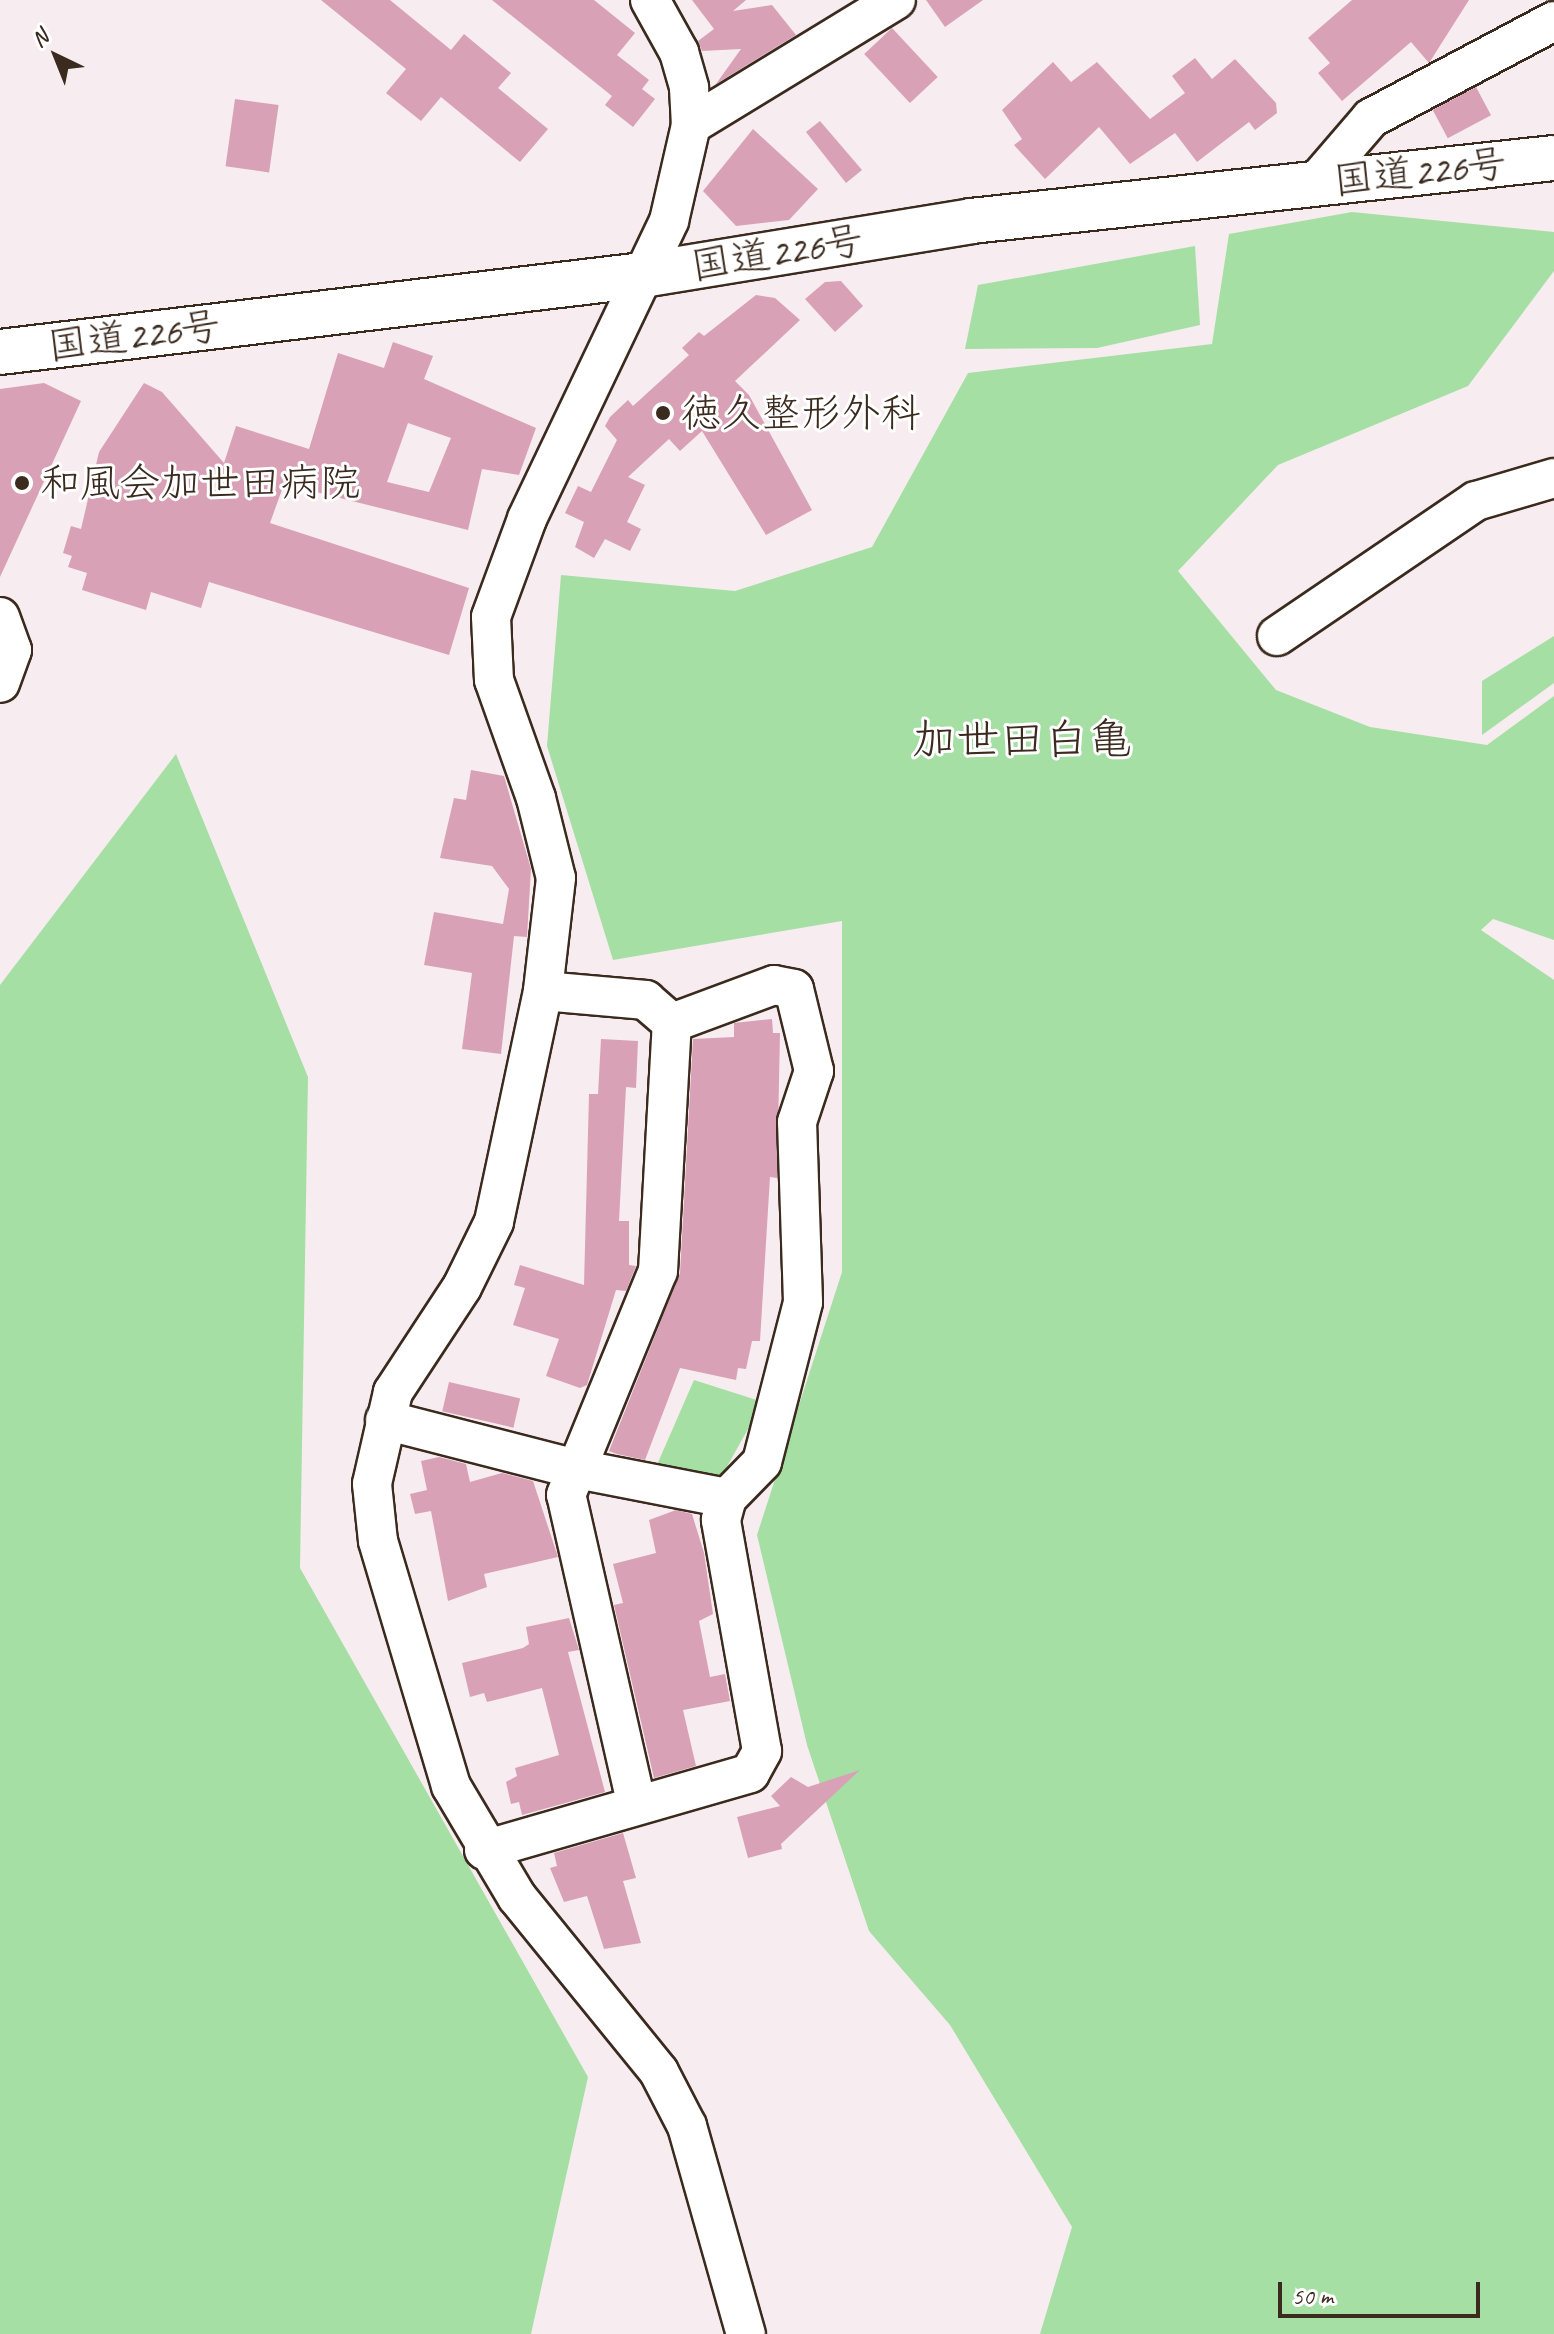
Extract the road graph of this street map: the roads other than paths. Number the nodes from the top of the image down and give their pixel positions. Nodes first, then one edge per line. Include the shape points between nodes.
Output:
1 (896, 0) edge
2 (655, 2) edge
3 (1554, 21) edge
4 (691, 125) junction
5 (1540, 159) edge
6 (1316, 182) junction
7 (643, 275) junction
8 (0, 352) edge
9 (1554, 478) edge
10 (0, 617) edge
11 (1277, 636) dead end
12 (0, 683) edge
13 (543, 991) junction
14 (672, 1023) junction
15 (385, 1420) junction
16 (572, 1468) junction
17 (727, 1498) junction
18 (636, 1802) junction
19 (484, 1850) junction
20 (746, 2334) edge

1 - 4 street
2 - 4 street via 679,52
3 - 6 street via 1371,118
4 - 7 street via 669,221
5 - 6 highway, 国道226号
6 - 7 highway, 国道226号 via 971,221
7 - 8 highway, 国道226号
7 - 13 street via 527,519 491,617 494,680 536,798 556,878
9 - 11 street via 1476,501
10 - 12 street via 12,650
13 - 14 street via 646,1000
13 - 15 street via 494,1222 462,1287 393,1392
14 - 16 street via 658,1271
14 - 17 street via 774,985 794,989 814,1071 797,1122 803,1302 762,1462
15 - 16 street
15 - 19 street via 372,1484 378,1541 424,1713 451,1786
16 - 17 street
16 - 18 street via 566,1495
17 - 18 street via 721,1520 762,1751 750,1773
18 - 19 street
19 - 20 street via 659,2072 687,2126

